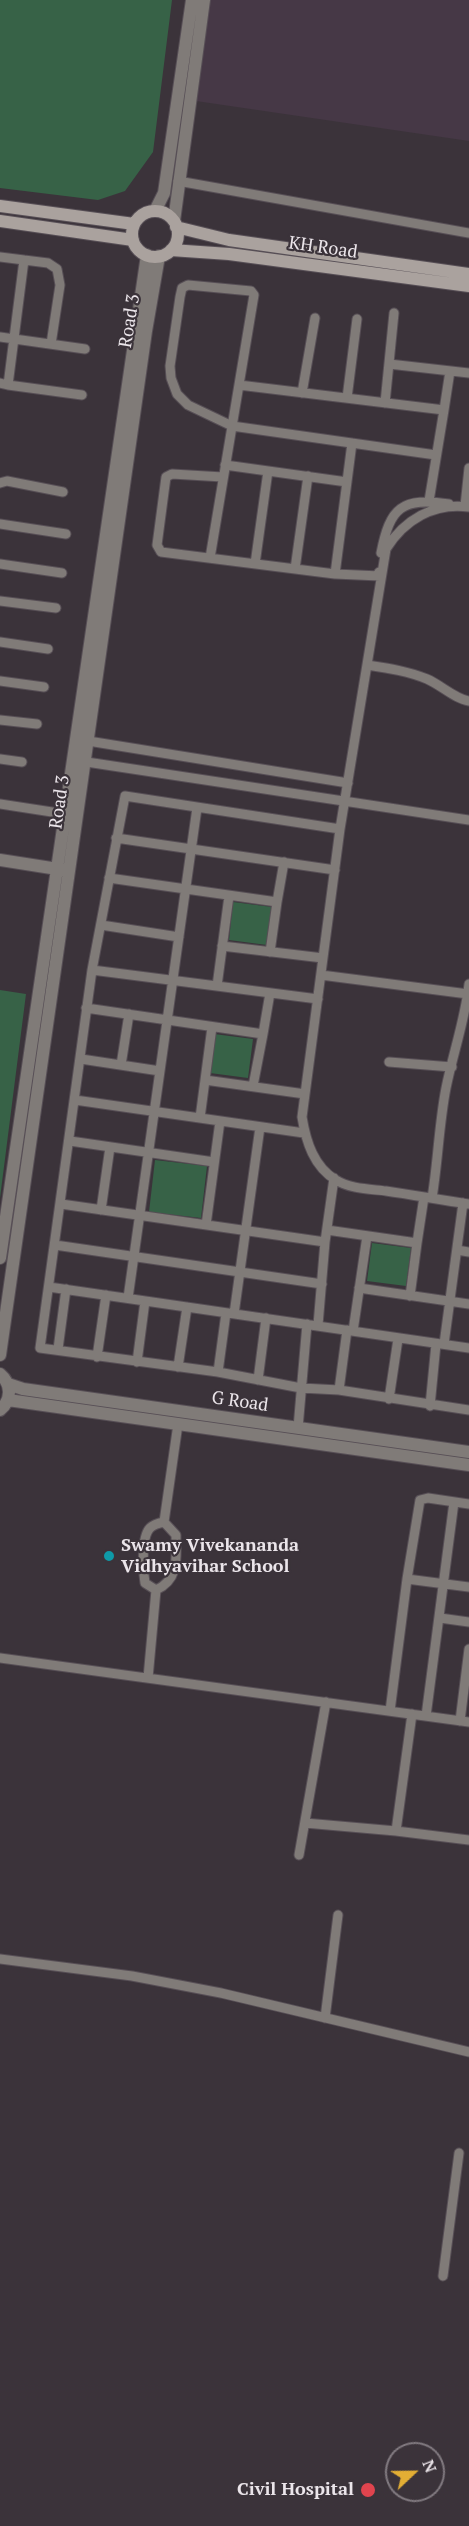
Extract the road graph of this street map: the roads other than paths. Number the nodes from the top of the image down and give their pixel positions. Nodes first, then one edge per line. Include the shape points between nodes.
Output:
1 (192, 0) edge
2 (204, 0) edge
3 (178, 181) junction
4 (0, 206) edge
5 (155, 211) junction
6 (0, 220) edge
7 (134, 224) junction
8 (175, 224) junction
9 (469, 234) edge
10 (133, 240) junction
11 (171, 250) junction
12 (153, 256) junction
13 (0, 257) edge
14 (24, 260) junction
15 (469, 274) edge
16 (469, 286) edge
17 (394, 313) dead end
18 (315, 318) dead end
19 (357, 319) dead end
20 (0, 337) edge
21 (13, 339) junction
22 (51, 344) junction
23 (85, 349) dead end
24 (389, 364) junction
25 (450, 371) junction
26 (469, 373) edge
27 (4, 384) edge
28 (238, 385) junction
29 (302, 393) junction
30 (82, 395) dead end
31 (347, 398) junction
32 (385, 403) junction
33 (444, 410) junction
34 (232, 426) junction
35 (352, 443) junction
36 (436, 455) junction
37 (225, 465) junction
38 (469, 468) edge
39 (268, 471) junction
40 (308, 476) junction
41 (223, 477) junction
42 (347, 482) junction
43 (0, 483) edge
44 (63, 492) dead end
45 (429, 501) junction
46 (465, 506) edge
47 (0, 524) edge
48 (66, 534) dead end
49 (210, 558) junction
50 (0, 564) edge
51 (255, 564) junction
52 (295, 569) junction
53 (62, 573) dead end
54 (335, 574) junction
55 (380, 576) junction
56 (0, 601) edge
57 (56, 608) dead end
58 (0, 642) edge
59 (48, 649) dead end
60 (367, 665) junction
61 (0, 681) edge
62 (44, 687) dead end
63 (469, 701) edge
64 (0, 720) edge
65 (37, 724) dead end
66 (83, 740) junction
67 (0, 759) edge
68 (78, 761) junction
69 (22, 762) dead end
70 (348, 783) junction
71 (345, 802) junction
72 (0, 804) edge
73 (197, 808) junction
74 (65, 814) junction
75 (469, 820) edge
76 (340, 829) junction
77 (116, 838) junction
78 (192, 848) junction
79 (0, 860) edge
80 (284, 862) junction
81 (62, 869) junction
82 (335, 870) junction
83 (109, 878) junction
84 (186, 890) junction
85 (229, 896) junction
86 (277, 902) junction
87 (101, 925) junction
88 (179, 937) junction
89 (222, 946) junction
90 (270, 952) junction
91 (323, 958) junction
92 (92, 970) junction
93 (321, 975) junction
94 (173, 981) junction
95 (217, 986) junction
96 (469, 989) edge
97 (270, 993) junction
98 (318, 999) junction
99 (87, 1008) junction
100 (129, 1014) junction
101 (467, 1017) edge
102 (168, 1020) junction
103 (212, 1028) junction
104 (263, 1034) junction
105 (81, 1059) junction
106 (388, 1062) dead end
107 (121, 1065) junction
108 (452, 1067) junction
109 (160, 1071) junction
110 (205, 1080) junction
111 (253, 1086) junction
112 (305, 1094) junction
113 (75, 1100) junction
114 (155, 1111) junction
115 (200, 1118) junction
116 (220, 1121) junction
117 (260, 1127) junction
118 (304, 1133) junction
119 (70, 1141) junction
120 (110, 1147) junction
121 (149, 1153) junction
122 (214, 1162) junction
123 (334, 1178) junction
124 (428, 1197) junction
125 (466, 1203) edge
126 (61, 1204) junction
127 (101, 1209) junction
128 (140, 1215) junction
129 (206, 1225) junction
130 (327, 1230) junction
131 (245, 1231) junction
132 (367, 1236) junction
133 (325, 1242) junction
134 (417, 1244) junction
135 (55, 1245) junction
136 (457, 1250) junction
137 (469, 1252) edge
138 (134, 1256) junction
139 (0, 1258) edge
140 (240, 1272) junction
141 (322, 1284) junction
142 (49, 1287) junction
143 (359, 1288) junction
144 (66, 1289) junction
145 (106, 1295) junction
146 (410, 1296) junction
147 (128, 1298) junction
148 (146, 1301) junction
149 (449, 1302) junction
150 (469, 1304) edge
151 (186, 1307) junction
152 (230, 1313) junction
153 (266, 1318) junction
154 (307, 1324) junction
155 (318, 1325) junction
156 (350, 1330) junction
157 (398, 1339) junction
158 (440, 1344) junction
159 (469, 1348) edge
160 (58, 1349) junction
161 (0, 1355) edge
162 (97, 1357) junction
163 (137, 1362) junction
164 (178, 1367) junction
165 (218, 1372) junction
166 (4, 1379) edge
167 (258, 1380) junction
168 (301, 1388) junction
169 (339, 1390) junction
170 (389, 1399) junction
171 (4, 1405) edge
172 (430, 1406) junction
173 (469, 1410) edge
174 (178, 1424) junction
175 (298, 1428) junction
176 (469, 1452) edge
177 (469, 1465) edge
178 (454, 1502) junction
179 (469, 1504) edge
180 (164, 1522) junction
181 (407, 1579) junction
182 (444, 1584) junction
183 (469, 1587) edge
184 (156, 1590) junction
185 (440, 1618) junction
186 (469, 1622) edge
187 (469, 1649) edge
188 (0, 1658) edge
189 (467, 1675) edge
190 (148, 1678) junction
191 (326, 1702) junction
192 (390, 1711) junction
193 (412, 1714) junction
194 (426, 1716) junction
195 (464, 1721) edge
196 (305, 1822) junction
197 (396, 1831) junction
198 (469, 1840) edge
199 (299, 1855) dead end
200 (338, 1915) dead end
201 (0, 1959) edge
202 (325, 2018) junction
203 (469, 2052) edge
204 (459, 2153) dead end
205 (443, 2276) dead end

1 - 5 street via 164,193
2 - 3 street
3 - 8 street
3 - 9 street
4 - 7 main road
5 - 7 main road via 142,214
5 - 8 main road via 165,213
6 - 10 main road
7 - 10 main road
8 - 11 main road via 177,235
8 - 15 main road, KH Road via 228,240
10 - 12 main road via 136,247
11 - 12 main road
11 - 16 main road, KH Road via 230,254
12 - 66 street, Road 3 via 146,331
13 - 14 street
14 - 21 street
14 - 22 street via 48,263 60,275
17 - 24 street
18 - 29 street
19 - 31 street
20 - 21 street
21 - 22 street
21 - 27 street
22 - 23 street
24 - 25 street
24 - 32 street
25 - 26 street
25 - 33 street
27 - 30 street
28 - 29 street
28 - 34 street
28 - 34 street via 253,292 194,285 182,288 171,378 177,394 188,405
29 - 31 street
31 - 32 street
32 - 33 street
33 - 36 street
34 - 35 street
34 - 37 street
35 - 36 street
35 - 42 street
36 - 45 street
37 - 39 street
37 - 41 street
38 - 46 street
39 - 40 street
39 - 51 street
40 - 42 street
40 - 52 street
41 - 49 street
41 - 49 street via 172,474 164,480 159,549
42 - 54 street
43 - 44 street
45 - 46 street
45 - 55 street via 402,507 389,520
46 - 55 street via 443,507 408,522 386,549
47 - 48 street
49 - 51 street
50 - 53 street
51 - 52 street
52 - 54 street
54 - 55 street
55 - 60 street
56 - 57 street
58 - 59 street
60 - 63 street via 416,675
60 - 70 street
61 - 62 street
64 - 65 street
66 - 68 street, Road 3
66 - 70 street
67 - 69 street
68 - 71 street
68 - 74 street, Road 3
68 - 81 street, Road 3
70 - 71 street
71 - 75 street
71 - 76 street
72 - 74 street
73 - 76 street
73 - 77 street via 125,796
73 - 78 street
74 - 81 street, Road 3
76 - 82 street
77 - 78 street
77 - 83 street
78 - 80 street
78 - 84 street
79 - 81 street
80 - 82 street
80 - 86 street
81 - 139 street, Road 3
81 - 161 street, Road 3
82 - 91 street
83 - 84 street
83 - 87 street
84 - 85 street
84 - 88 street
85 - 86 street
85 - 89 street
86 - 90 street
87 - 88 street
87 - 92 street
88 - 94 street
89 - 90 street
89 - 95 street
90 - 91 street
91 - 93 street
92 - 94 street
92 - 99 street
93 - 96 street
93 - 98 street
94 - 95 street
94 - 102 street
95 - 97 street
96 - 101 street
97 - 98 street
97 - 104 street
98 - 112 street
99 - 100 street
99 - 105 street
100 - 102 street
100 - 107 street
101 - 108 street
102 - 103 street
102 - 109 street
103 - 104 street
103 - 110 street
104 - 111 street
105 - 107 street
105 - 113 street
106 - 108 street
107 - 109 street
108 - 124 street
109 - 114 street
110 - 111 street
110 - 115 street
111 - 112 street
112 - 118 street
113 - 114 street
113 - 119 street
114 - 115 street
114 - 121 street
115 - 116 street
116 - 117 street
116 - 122 street
117 - 118 street
117 - 131 street
118 - 123 street via 321,1167
119 - 120 street
119 - 126 street
120 - 121 street
120 - 127 street
121 - 122 street
121 - 128 street
122 - 129 street
123 - 124 street via 356,1187
123 - 130 street
124 - 125 street
124 - 134 street
125 - 136 street
126 - 127 street
126 - 135 street
127 - 128 street
128 - 129 street
128 - 138 street
129 - 131 street
130 - 132 street
130 - 133 street
131 - 133 street
131 - 140 street
132 - 134 street
132 - 143 street
133 - 141 street
134 - 146 street
135 - 138 street
135 - 142 street
136 - 137 street
136 - 149 street
138 - 140 street
138 - 147 street
140 - 141 street
140 - 152 street
141 - 155 street
142 - 144 street
142 - 160 street via 40,1348
143 - 146 street
143 - 156 street
144 - 145 street
144 - 160 street
145 - 147 street
145 - 162 street
146 - 149 street
147 - 148 street
148 - 151 street
148 - 163 street
149 - 150 street
149 - 158 street
151 - 152 street
151 - 164 street
152 - 153 street
152 - 165 street
153 - 154 street
153 - 167 street
154 - 155 street
154 - 168 street
155 - 156 street
156 - 157 street
156 - 169 street
157 - 158 street
157 - 170 street
158 - 159 street
158 - 172 street
160 - 162 street
162 - 163 street
163 - 164 street
164 - 165 street
165 - 167 street
166 - 171 street
166 - 175 street, G Road via 23,1389
167 - 168 street
168 - 169 street
168 - 175 street
169 - 170 street
170 - 172 street
171 - 174 street, G Road
172 - 173 street
174 - 177 street, G Road
174 - 180 street
175 - 176 street, G Road
178 - 179 street
178 - 181 street via 428,1497 420,1500
178 - 182 street
180 - 184 street via 176,1535 175,1572 171,1580
180 - 184 street via 152,1525 145,1540 143,1573 146,1583
181 - 182 street
181 - 192 street
182 - 183 street
182 - 185 street
184 - 190 street
185 - 186 street
185 - 194 street
187 - 189 street
188 - 190 street
189 - 195 street
190 - 191 street
191 - 192 street
191 - 196 street
192 - 193 street
193 - 194 street
193 - 197 street
194 - 195 street
196 - 197 street
196 - 199 street
197 - 198 street
200 - 202 street
201 - 202 street via 132,1976
202 - 203 street
204 - 205 street

